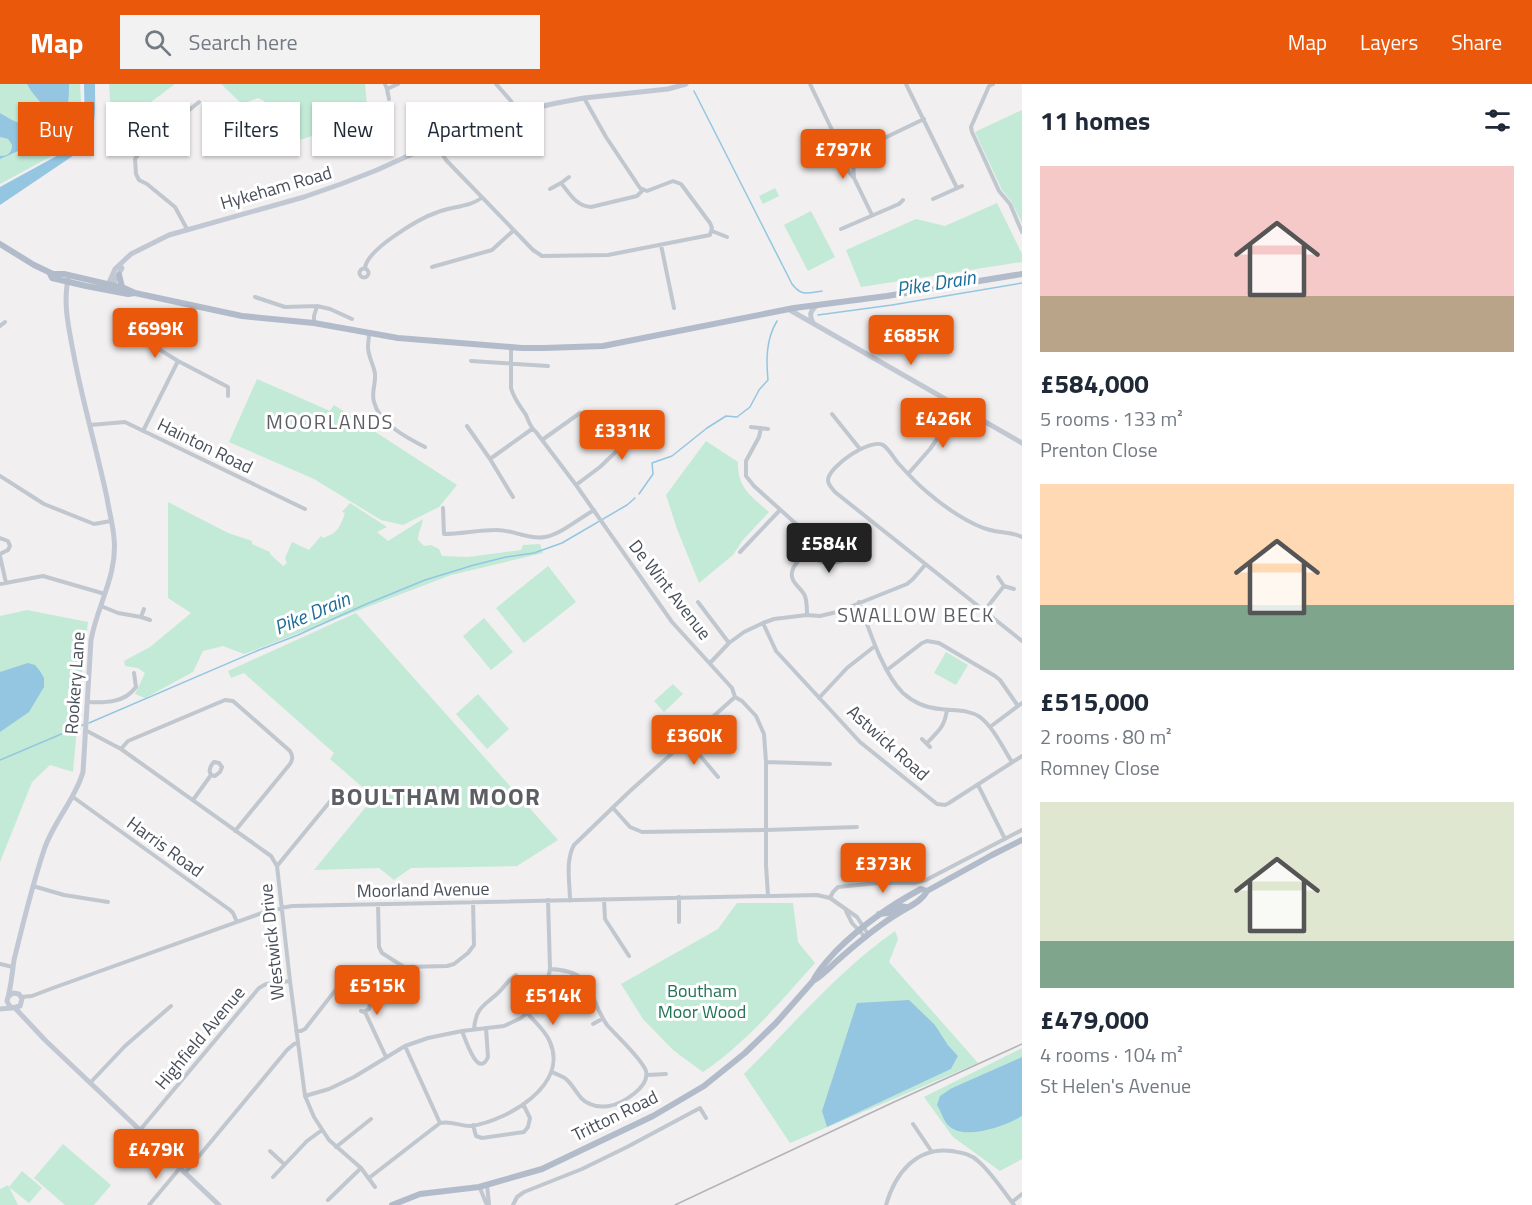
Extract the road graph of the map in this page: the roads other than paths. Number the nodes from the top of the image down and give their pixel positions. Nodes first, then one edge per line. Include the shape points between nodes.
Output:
1 (398, 84) edge
2 (496, 84) edge
3 (684, 84) edge
4 (810, 84) edge
5 (906, 84) edge
6 (990, 85) edge
7 (386, 87) edge
8 (584, 98) junction
9 (389, 99) dead end
10 (199, 102) dead end
11 (511, 102) edge
12 (544, 105) edge
13 (190, 109) edge
14 (924, 119) junction
15 (833, 132) junction
16 (851, 154) junction
17 (137, 156) edge
18 (409, 156) edge
19 (444, 156) edge
20 (569, 177) dead end
21 (854, 178) junction
22 (561, 183) junction
23 (550, 189) dead end
24 (644, 190) junction
25 (482, 197) junction
26 (933, 199) dead end
27 (903, 200) dead end
28 (872, 215) junction
29 (187, 229) junction
30 (841, 229) dead end
31 (514, 230) junction
32 (712, 231) junction
33 (1022, 232) edge
34 (727, 237) dead end
35 (0, 244) edge
36 (661, 245) junction
37 (120, 266) junction
38 (432, 267) dead end
39 (365, 268) dead end
40 (1022, 274) edge
41 (119, 275) junction
42 (71, 279) junction
43 (109, 287) junction
44 (122, 287) junction
45 (135, 293) junction
46 (255, 297) dead end
47 (818, 304) junction
48 (317, 306) junction
49 (674, 308) dead end
50 (788, 309) junction
51 (117, 316) dead end
52 (352, 319) dead end
53 (5, 322) dead end
54 (314, 323) junction
55 (813, 324) junction
56 (0, 326) edge
57 (369, 333) junction
58 (511, 347) junction
59 (178, 361) junction
60 (471, 361) dead end
61 (512, 363) junction
62 (548, 366) dead end
63 (228, 396) dead end
64 (959, 407) junction
65 (580, 413) dead end
66 (832, 414) dead end
67 (657, 423) dead end
68 (90, 425) junction
69 (467, 426) dead end
70 (751, 427) dead end
71 (761, 428) junction
72 (532, 429) junction
73 (768, 429) dead end
74 (143, 431) junction
75 (542, 440) junction
76 (1022, 443) edge
77 (425, 447) dead end
78 (860, 449) junction
79 (490, 459) junction
80 (908, 474) junction
81 (0, 476) edge
82 (576, 484) junction
83 (513, 497) dead end
84 (443, 508) dead end
85 (305, 509) dead end
86 (780, 510) junction
87 (595, 511) junction
88 (111, 522) junction
89 (1022, 537) edge
90 (0, 538) edge
91 (740, 552) dead end
92 (806, 553) junction
93 (0, 555) edge
94 (857, 556) dead end
95 (925, 564) junction
96 (998, 577) dead end
97 (6, 583) junction
98 (0, 584) edge
99 (1004, 586) junction
100 (1014, 589) dead end
101 (105, 594) junction
102 (698, 602) dead end
103 (860, 603) junction
104 (100, 606) junction
105 (144, 609) dead end
106 (984, 610) junction
107 (807, 615) junction
108 (141, 617) junction
109 (150, 620) dead end
110 (763, 623) junction
111 (1022, 641) edge
112 (729, 643) junction
113 (875, 646) junction
114 (710, 663) junction
115 (887, 670) junction
116 (134, 673) dead end
117 (735, 697) junction
118 (819, 698) junction
119 (87, 702) junction
120 (1020, 705) edge
121 (947, 710) junction
122 (87, 726) junction
123 (990, 727) junction
124 (922, 739) dead end
125 (687, 740) junction
126 (121, 749) junction
127 (1022, 756) edge
128 (766, 762) junction
129 (1012, 762) junction
130 (831, 764) dead end
131 (211, 775) dead end
132 (718, 777) dead end
133 (978, 786) junction
134 (338, 793) dead end
135 (73, 797) junction
136 (193, 800) junction
137 (613, 808) junction
138 (857, 827) dead end
139 (1022, 830) edge
140 (235, 831) junction
141 (767, 831) junction
142 (1005, 839) junction
143 (1022, 840) edge
144 (277, 866) junction
145 (33, 886) junction
146 (927, 891) junction
147 (768, 896) junction
148 (679, 897) junction
149 (830, 898) junction
150 (604, 899) junction
151 (548, 900) junction
152 (570, 901) junction
153 (473, 902) junction
154 (108, 903) dead end
155 (378, 904) junction
156 (282, 907) junction
157 (909, 908) junction
158 (845, 910) junction
159 (879, 914) junction
160 (237, 922) junction
161 (679, 922) dead end
162 (864, 925) junction
163 (858, 930) junction
164 (867, 936) junction
165 (629, 956) dead end
166 (0, 964) edge
167 (13, 967) junction
168 (550, 969) junction
169 (290, 981) junction
170 (813, 981) junction
171 (11, 983) junction
172 (342, 983) dead end
173 (544, 990) junction
174 (20, 995) junction
175 (32, 996) junction
176 (8, 998) junction
177 (368, 1002) dead end
178 (17, 1006) junction
179 (171, 1006) dead end
180 (0, 1008) edge
181 (527, 1013) junction
182 (602, 1019) junction
183 (592, 1024) dead end
184 (486, 1028) junction
185 (474, 1029) junction
186 (462, 1030) junction
187 (296, 1031) junction
188 (298, 1043) junction
189 (405, 1046) junction
190 (387, 1057) junction
191 (552, 1072) junction
192 (666, 1074) dead end
193 (647, 1075) junction
194 (90, 1083) junction
195 (305, 1096) junction
196 (523, 1104) junction
197 (706, 1118) dead end
198 (371, 1119) dead end
199 (440, 1124) junction
200 (913, 1124) dead end
201 (473, 1125) junction
202 (140, 1130) junction
203 (322, 1130) junction
204 (336, 1147) junction
205 (270, 1151) dead end
206 (932, 1152) junction
207 (284, 1164) junction
208 (361, 1168) junction
209 (183, 1170) junction
210 (273, 1177) dead end
211 (369, 1178) junction
212 (487, 1185) junction
213 (375, 1187) dead end
214 (479, 1187) junction
215 (1022, 1194) edge
216 (328, 1200) dead end
217 (1013, 1204) edge
218 (149, 1205) edge
219 (219, 1205) edge
220 (392, 1205) edge
221 (513, 1205) edge
222 (886, 1205) edge

1 - 7 street
2 - 11 street
3 - 8 street, Hykeham Road
4 - 15 street
5 - 14 street
6 - 33 street via 972,132
7 - 9 street
8 - 12 street, Hykeham Road
8 - 24 street
10 - 13 street
14 - 16 street
14 - 26 street via 959,187
15 - 16 street
15 - 21 street via 836,156
16 - 21 street
17 - 29 street via 138,180 175,207
18 - 29 street, Hykeham Road via 313,194
19 - 25 street
20 - 22 street
21 - 28 street
22 - 23 street
22 - 24 street via 586,207 638,196
24 - 32 street via 677,182 710,223
25 - 31 street
25 - 39 street via 421,219 381,246
27 - 28 street
28 - 30 street
29 - 37 street, Hykeham Road via 131,254
31 - 36 street via 542,256 608,255
31 - 38 street via 492,250
32 - 34 street
32 - 36 street via 707,236
35 - 42 main road via 34,265
36 - 49 street
37 - 41 street
37 - 43 street, Hykeham Road via 115,269
40 - 47 main road
41 - 43 street
41 - 44 main road
42 - 43 main road
42 - 68 street, Rookery Lane via 67,319
43 - 44 main road
43 - 45 main road
44 - 45 main road
45 - 54 main road via 242,316
46 - 48 street via 285,307
47 - 50 main road
47 - 55 street via 810,313
48 - 52 street
48 - 54 street
50 - 55 street
50 - 58 main road via 603,346
51 - 59 street via 115,322
53 - 56 street
54 - 57 main road
55 - 64 street
57 - 58 main road
57 - 77 street via 374,404 389,424
58 - 61 street, De Wint Avenue
59 - 63 street via 228,387
59 - 74 street
60 - 61 street
61 - 62 street
61 - 72 street, De Wint Avenue via 511,388
64 - 76 street
64 - 80 street
65 - 75 street
66 - 78 street
67 - 82 street
68 - 74 street, Hainton Road via 125,423
68 - 88 street, Rookery Lane
69 - 79 street
70 - 71 street
71 - 73 street
71 - 86 street via 746,461 746,476
72 - 75 street, De Wint Avenue
72 - 79 street
74 - 85 street, Hainton Road
75 - 82 street, De Wint Avenue
78 - 80 street via 884,446
78 - 95 street via 833,471 829,485
79 - 83 street
80 - 89 street via 939,502 980,526
81 - 88 street via 44,504 94,524
82 - 87 street, De Wint Avenue
84 - 87 street via 444,534 496,530 533,537 546,537
86 - 91 street
86 - 92 street via 807,535 810,544
87 - 114 street, De Wint Avenue via 672,622
88 - 101 street, Rookery Lane via 114,562
90 - 93 street via 10,546
92 - 94 street via 828,564
92 - 107 street via 795,564 792,574 806,597
93 - 97 street
95 - 103 street via 907,584
95 - 106 street
96 - 99 street
97 - 98 street
97 - 101 street via 43,576
99 - 100 street
99 - 106 street
101 - 104 street, Rookery Lane
102 - 112 street
103 - 107 street via 820,616
103 - 113 street
104 - 108 street
104 - 119 street, Rookery Lane via 91,640
105 - 108 street
106 - 111 street
107 - 110 street
108 - 109 street
110 - 112 street
110 - 118 street, Astwick Road via 776,651
112 - 114 street
113 - 115 street
113 - 118 street
114 - 117 street, De Wint Avenue
115 - 120 street via 922,643 932,641 995,676
115 - 121 street via 904,694 930,708
116 - 119 street via 136,687 129,696 106,703
117 - 125 street
117 - 128 street, De Wint Avenue via 762,726
118 - 133 street, Astwick Road via 860,742 937,804 949,803
119 - 122 street, Rookery Lane
120 - 123 street
121 - 123 street via 974,714
121 - 124 street via 943,727 928,745
122 - 126 street, Westwick Drive
122 - 135 street, Rookery Lane via 83,772
123 - 129 street
125 - 132 street
125 - 137 street
126 - 136 street, Westwick Drive
126 - 140 street via 128,741 225,700 233,701 292,755 290,764
127 - 129 street, Astwick Road
128 - 130 street
128 - 141 street, De Wint Avenue
129 - 133 street, Astwick Road
131 - 136 street
133 - 142 street
134 - 144 street
135 - 145 street, Rookery Lane via 49,837
135 - 160 street, Harris Road via 230,910
136 - 140 street, Westwick Drive
137 - 141 street via 630,827 642,832
137 - 152 street via 571,851
138 - 141 street
139 - 142 street
140 - 144 street, Westwick Drive via 271,856
141 - 147 street, De Wint Avenue
142 - 149 street via 926,880 838,887
143 - 146 main road, Tritton Road
144 - 156 street, Westwick Drive
145 - 154 street
145 - 167 street, Rookery Lane
146 - 157 main road, Tritton Road via 924,898
146 - 159 main road, Tritton Road via 921,890
147 - 148 street, Moorland Avenue
147 - 149 street, Moorland Avenue
148 - 150 street, Moorland Avenue
148 - 161 street
149 - 158 street
150 - 152 street, Moorland Avenue
150 - 165 street via 605,919
151 - 152 street, Moorland Avenue
151 - 153 street, Moorland Avenue
151 - 168 street
153 - 155 street, Moorland Avenue
153 - 155 street via 474,945 468,953 447,966 404,967 379,947
155 - 156 street, Moorland Avenue
156 - 160 street, Moorland Avenue
156 - 169 street, Westwick Drive
157 - 159 main road via 899,906 888,914
157 - 164 main road, Tritton Road
158 - 162 street
158 - 163 street
159 - 162 main road, Tritton Road
160 - 175 street, Moorland Avenue
162 - 163 main road, Tritton Road
162 - 164 street
163 - 164 street
163 - 170 main road, Tritton Road
164 - 170 main road, Tritton Road
166 - 167 street
167 - 171 street, Rookery Lane
168 - 173 street
168 - 182 street via 573,972 584,980
169 - 187 street, Westwick Drive
169 - 202 street, Highfield Avenue via 259,988
170 - 212 main road, Tritton Road via 759,1041 704,1086 634,1126 542,1169
171 - 174 street
171 - 176 street, Rookery Lane
172 - 187 street via 305,1029
173 - 181 street
173 - 185 street via 516,975 478,1011
174 - 175 street, Moorland Avenue
174 - 176 street via 13,993
174 - 178 street
175 - 178 street, Moorland Avenue
176 - 178 street via 9,1005
176 - 180 street
177 - 190 street via 370,1007 363,1011
178 - 180 street
178 - 194 street via 24,1019
179 - 194 street
181 - 184 street via 504,1026
181 - 191 street via 550,1040
182 - 183 street
182 - 193 street via 643,1064
184 - 185 street
184 - 186 street via 488,1057 483,1064 475,1060
185 - 186 street
186 - 189 street
187 - 188 street, Westwick Drive
188 - 195 street, Westwick Drive
188 - 209 street via 287,1050
189 - 190 street
189 - 199 street
190 - 195 street via 354,1077
191 - 193 street via 567,1080 583,1100 598,1107 617,1104 639,1090
191 - 196 street via 542,1088
192 - 193 street
194 - 202 street
195 - 203 street, Westwick Drive
196 - 201 street
196 - 201 street via 530,1118 524,1132 482,1138 476,1136
197 - 221 street via 702,1107 624,1149 524,1192
198 - 204 street
199 - 201 street
199 - 211 street
200 - 206 street
202 - 209 street
203 - 204 street, Westwick Drive
203 - 207 street
204 - 208 street, Westwick Drive
205 - 207 street
206 - 217 street via 967,1153 979,1161
206 - 222 street via 920,1156 897,1178
207 - 210 street
208 - 211 street, Westwick Drive
208 - 216 street
209 - 218 street
209 - 219 street
211 - 213 street, Westwick Drive
212 - 214 main road, Tritton Road
212 - 214 street via 489,1205
214 - 220 main road, Tritton Road via 420,1194
215 - 217 street

